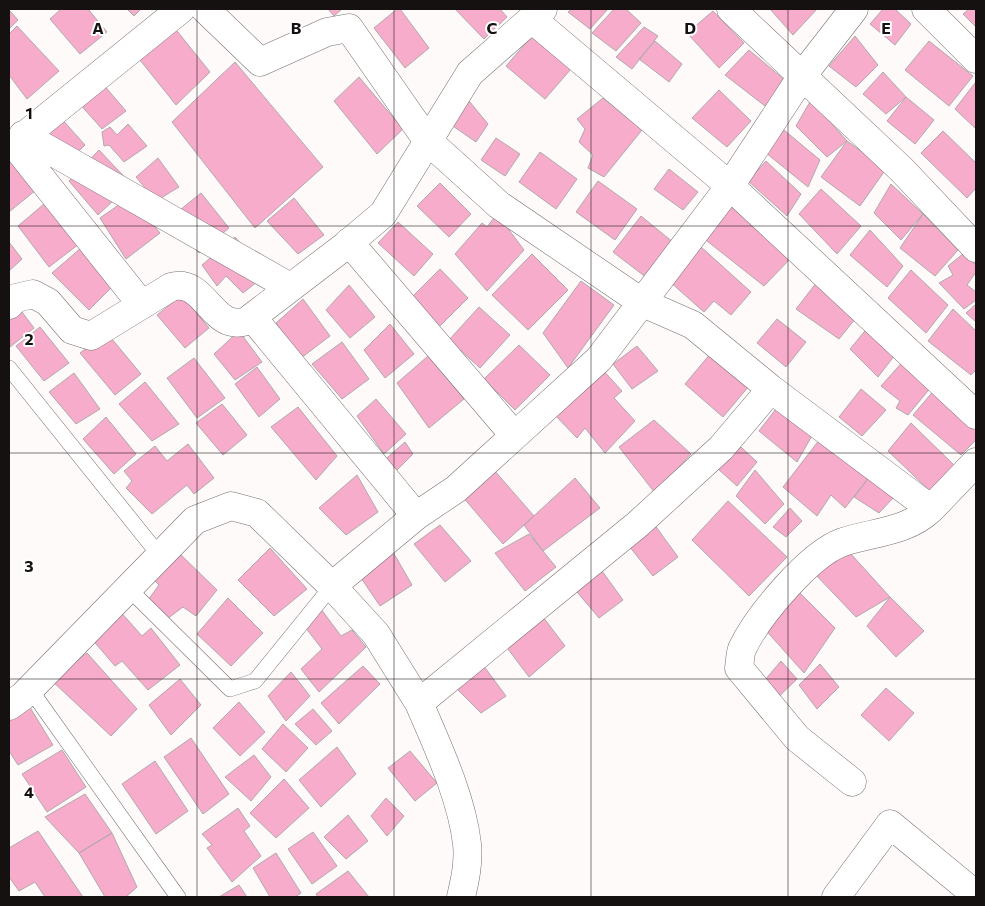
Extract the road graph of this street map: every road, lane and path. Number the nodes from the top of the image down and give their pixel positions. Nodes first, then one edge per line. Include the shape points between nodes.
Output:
1 (181, 9) edge
2 (731, 9) edge
3 (854, 9) edge
4 (926, 9) edge
5 (217, 13) edge
6 (537, 14) edge
7 (976, 60) edge
8 (802, 76) junction
9 (23, 135) junction
10 (427, 140) junction
11 (730, 186) junction
12 (349, 242) junction
13 (976, 248) edge
14 (290, 287) junction
15 (643, 303) junction
16 (9, 304) edge
17 (142, 306) junction
18 (252, 317) junction
19 (9, 368) edge
20 (771, 389) junction
21 (976, 414) edge
22 (514, 435) junction
23 (976, 462) edge
24 (931, 509) junction
25 (416, 516) junction
26 (160, 556) junction
27 (332, 586) junction
28 (128, 588) junction
29 (30, 689) junction
30 (418, 703) junction
31 (9, 706) edge
32 (852, 782) dead end
33 (976, 895) edge
34 (178, 897) edge
35 (461, 897) edge
36 (836, 897) edge

1 - 9 street
2 - 8 street
3 - 8 street
4 - 7 street
5 - 10 street via 260,62 327,32 349,28
6 - 10 street via 470,73
6 - 11 street
8 - 11 street
8 - 13 street via 902,170
9 - 14 street
9 - 17 street via 14,144
10 - 12 street via 383,214
10 - 15 street via 500,205
11 - 15 street
11 - 21 street
12 - 14 street
12 - 22 street
14 - 18 street
15 - 20 street via 693,325
15 - 22 street via 599,359
16 - 17 street via 16,298 33,294 48,302 72,330 91,336
17 - 18 street via 182,284 193,289 226,321 237,324
18 - 25 street
19 - 26 lane
20 - 24 street
20 - 30 street via 721,448 638,524
22 - 25 street via 456,489
23 - 24 street
24 - 32 street via 921,519 906,526 841,543 819,556 775,599 742,650 739,668 750,684 797,738
25 - 27 street
26 - 27 street via 195,520 231,506 257,513
26 - 28 street
27 - 28 lane via 255,681 230,689
27 - 30 street via 376,634
28 - 29 street
29 - 31 street
29 - 34 lane
30 - 35 street via 443,760 467,844
33 - 36 street via 890,824

